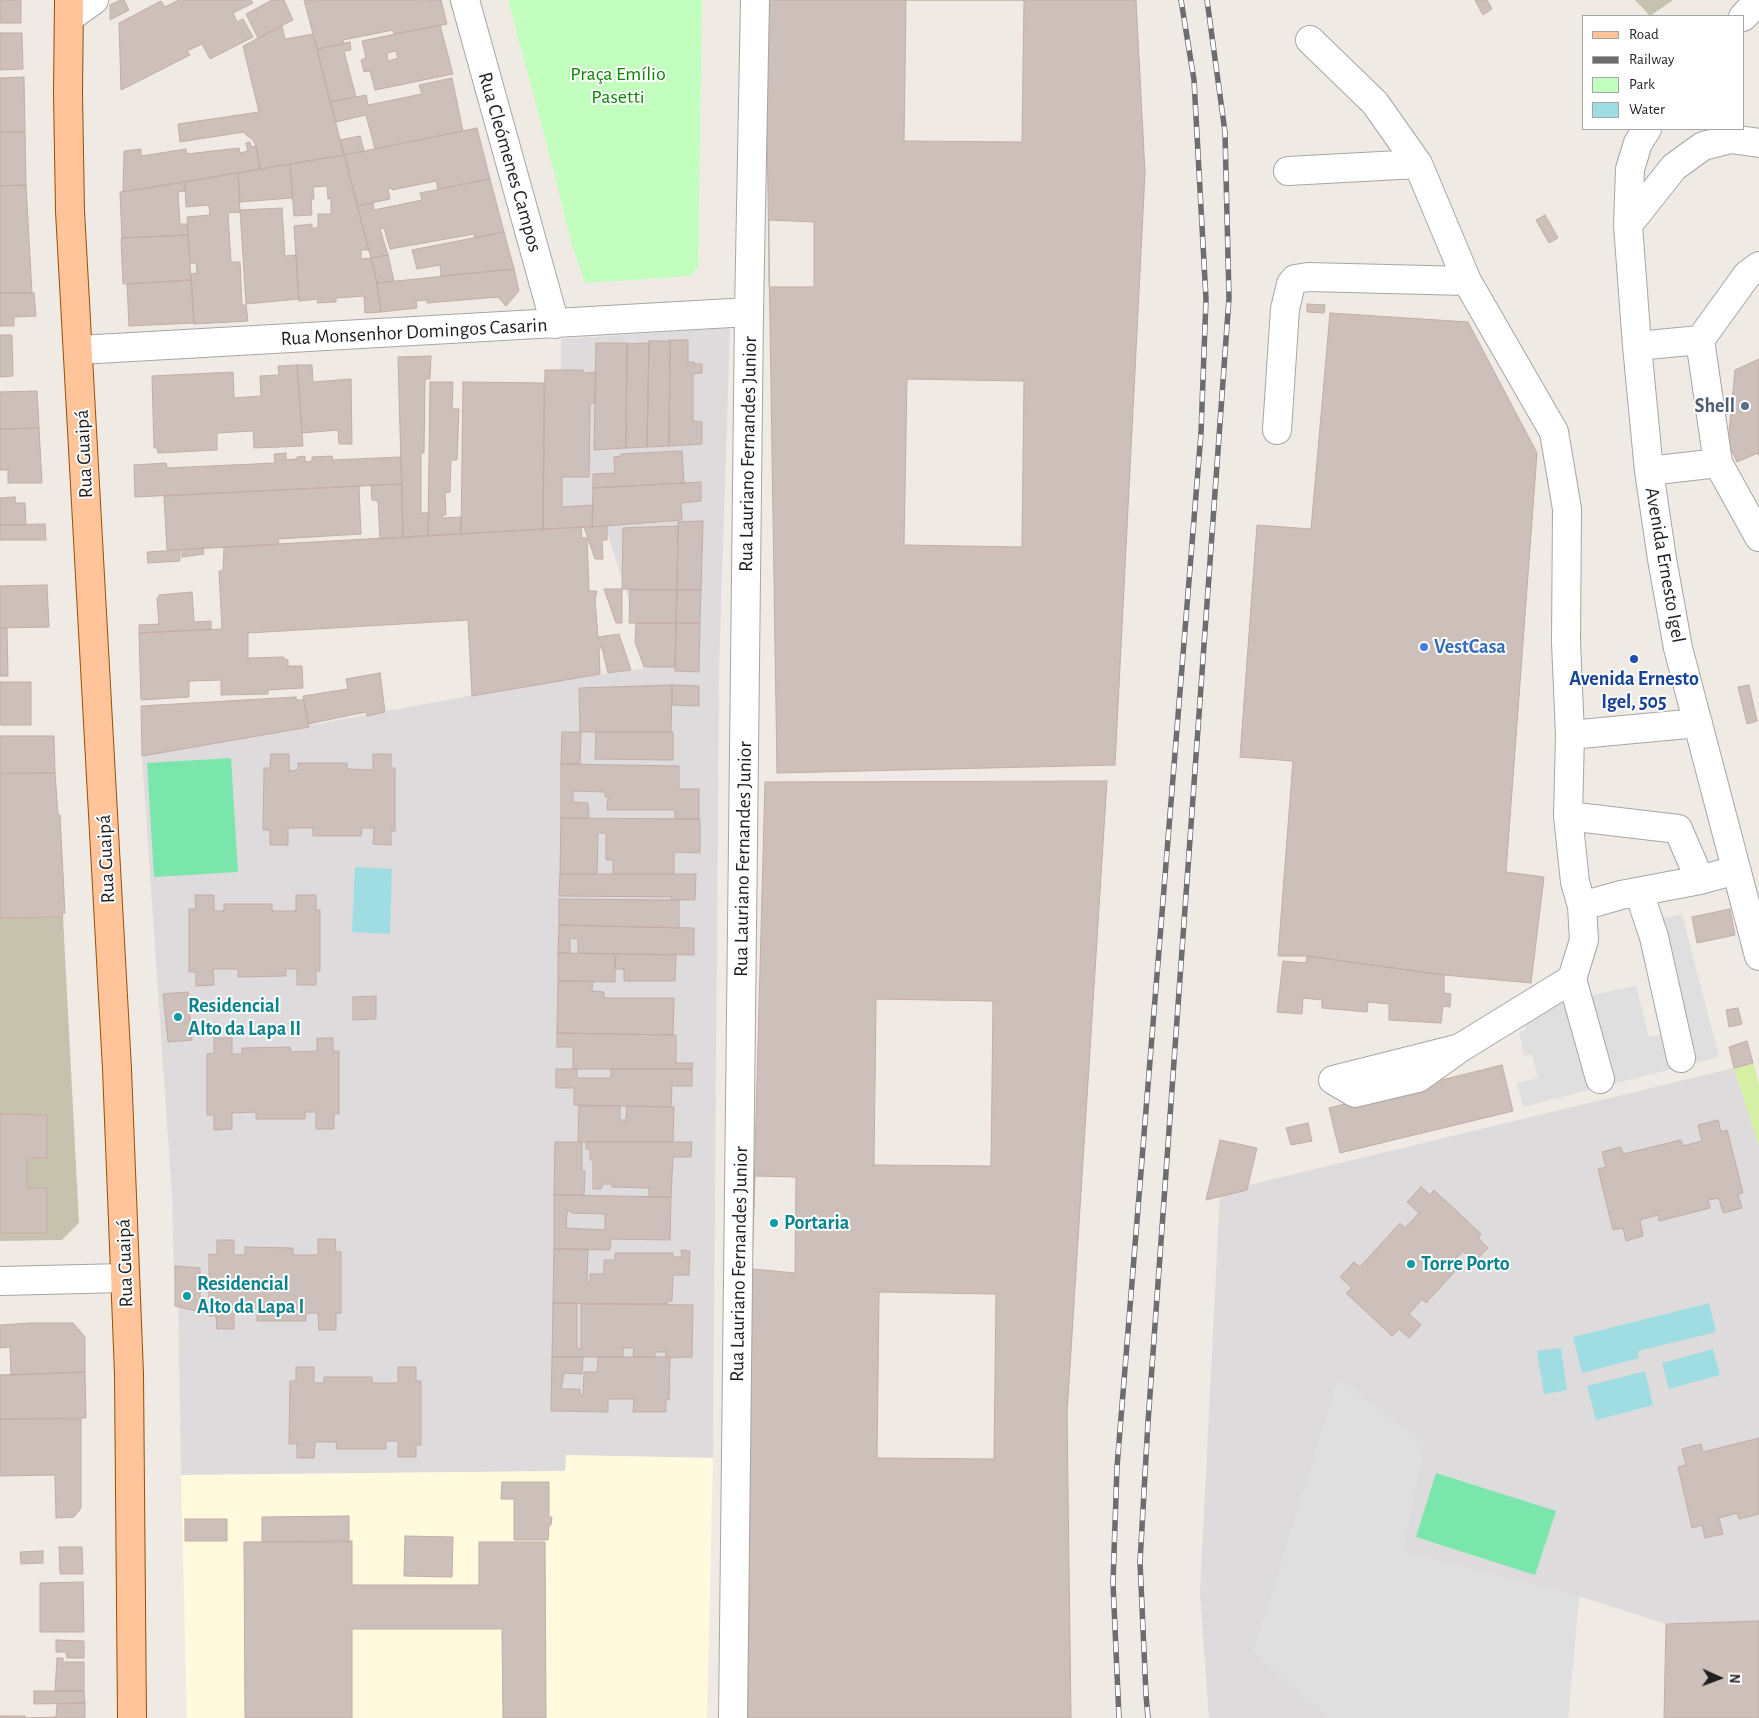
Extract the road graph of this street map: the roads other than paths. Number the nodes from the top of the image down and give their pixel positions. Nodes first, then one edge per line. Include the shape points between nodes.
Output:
1 (94, 0) edge
2 (465, 0) edge
3 (755, 0) edge
4 (1759, 0) edge
5 (69, 9) edge
6 (1744, 16) edge
7 (1310, 40) dead end
8 (1646, 130) edge
9 (1759, 143) edge
10 (1418, 164) junction
11 (1288, 171) dead end
12 (1628, 226) junction
13 (1759, 266) edge
14 (1467, 281) junction
15 (749, 312) junction
16 (555, 324) junction
17 (1700, 340) junction
18 (1637, 346) junction
19 (78, 350) junction
20 (1277, 430) dead end
21 (1718, 463) junction
22 (1649, 471) junction
23 (1759, 537) edge
24 (1698, 723) junction
25 (1570, 735) junction
26 (1568, 816) junction
27 (1736, 870) junction
28 (1700, 880) junction
29 (1639, 892) junction
30 (1582, 906) junction
31 (1759, 956) edge
32 (1572, 979) junction
33 (1460, 1048) dead end
34 (1681, 1058) dead end
35 (1600, 1079) dead end
36 (125, 1278) junction
37 (0, 1281) edge
38 (132, 1718) edge
39 (734, 1718) edge

1 - 5 street
2 - 16 street, Rua Cleómenes Campos
3 - 15 street, Rua Lauriano Fernandes Junior
4 - 6 street
5 - 19 main road, Rua Guaipá via 70,211
7 - 10 street via 1375,103
8 - 12 street, Avenida Ernesto Igel via 1638,143 1630,170
9 - 12 street via 1731,140 1703,146 1674,167
10 - 11 street
10 - 14 street
12 - 18 street, Avenida Ernesto Igel
13 - 17 street via 1746,275
14 - 20 street via 1295,279 1285,309
14 - 25 street via 1554,432 1567,509 1566,642
15 - 16 street, Rua Monsenhor Domingos Casarin
15 - 39 street, Rua Lauriano Fernandes Junior
16 - 19 street, Rua Monsenhor Domingos Casarin
17 - 18 street
17 - 21 street
18 - 22 street, Avenida Ernesto Igel
19 - 36 main road, Rua Guaipá via 117,1069
21 - 22 street
21 - 23 street
22 - 24 street, Avenida Ernesto Igel via 1678,648
24 - 25 street
24 - 27 street, Avenida Ernesto Igel
25 - 26 street
26 - 28 street via 1678,829
26 - 30 street via 1575,882
27 - 28 street
27 - 31 street, Avenida Ernesto Igel
28 - 29 street
29 - 30 street
29 - 34 street via 1654,937
30 - 32 street via 1584,940
32 - 33 street
32 - 35 street
36 - 37 street
36 - 38 main road, Rua Guaipá

